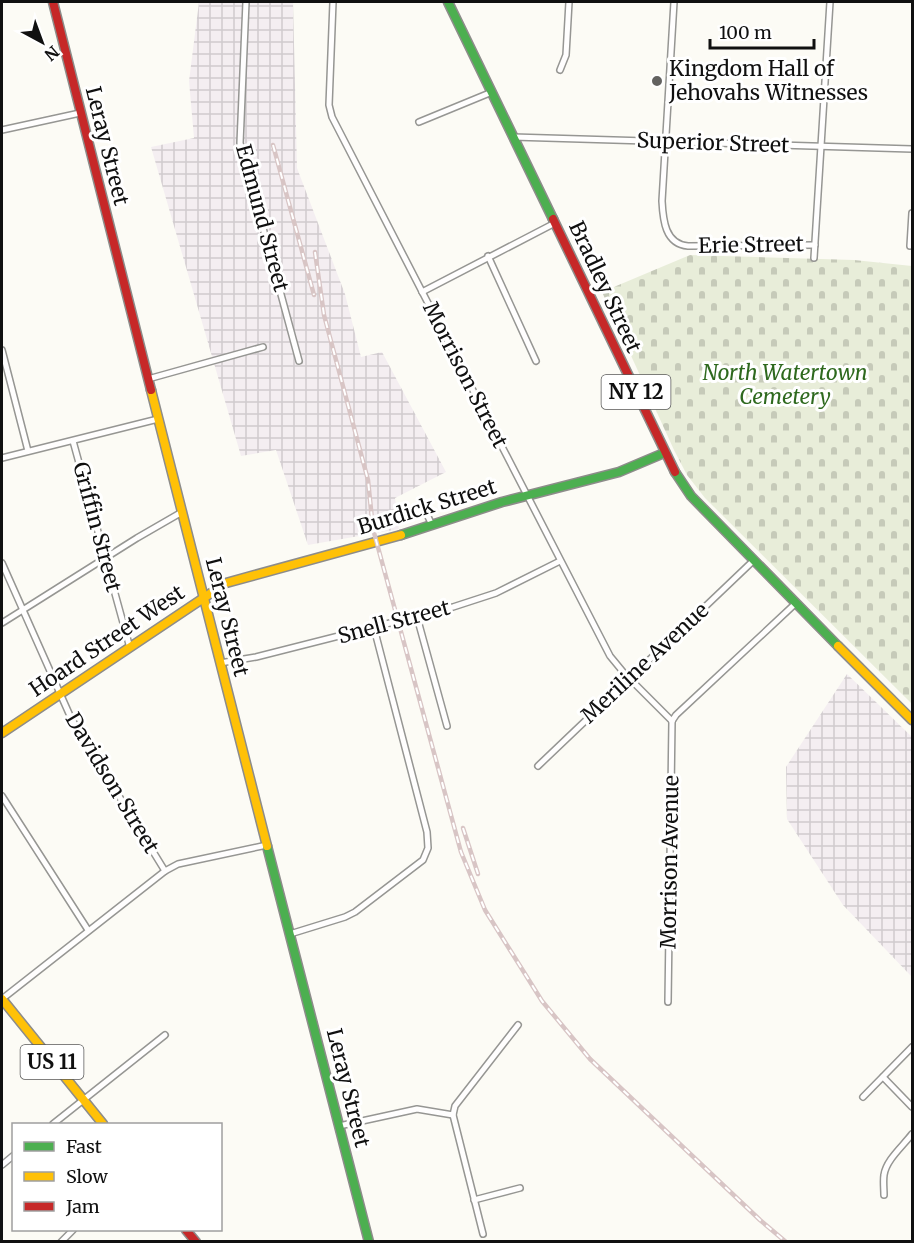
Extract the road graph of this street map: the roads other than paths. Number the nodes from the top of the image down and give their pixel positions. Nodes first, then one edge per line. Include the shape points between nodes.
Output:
1 (53, 2) edge
2 (246, 2) edge
3 (333, 2) edge
4 (448, 2) edge
5 (569, 2) edge
6 (674, 2) edge
7 (830, 2) edge
8 (560, 70) dead end
9 (492, 92) junction
10 (80, 113) junction
11 (419, 122) dead end
12 (2, 130) edge
13 (513, 137) junction
14 (665, 142) junction
15 (822, 146) junction
16 (912, 149) edge
17 (912, 213) edge
18 (555, 223) junction
19 (815, 245) junction
20 (910, 246) dead end
21 (488, 256) junction
22 (814, 258) dead end
23 (422, 292) junction
24 (263, 348) dead end
25 (2, 350) edge
26 (299, 361) dead end
27 (536, 361) dead end
28 (148, 379) junction
29 (158, 419) junction
30 (73, 441) junction
31 (28, 451) junction
32 (664, 453) junction
33 (2, 458) edge
34 (527, 495) junction
35 (421, 502) dead end
36 (182, 512) junction
37 (432, 525) junction
38 (105, 558) junction
39 (560, 561) junction
40 (753, 561) junction
41 (2, 563) edge
42 (203, 598) junction
43 (796, 603) junction
44 (22, 610) junction
45 (417, 617) junction
46 (2, 623) edge
47 (374, 628) junction
48 (130, 648) junction
49 (220, 663) junction
50 (630, 678) junction
51 (60, 694) junction
52 (912, 720) edge
53 (672, 721) junction
54 (447, 726) dead end
55 (2, 733) edge
56 (538, 766) dead end
57 (2, 796) edge
58 (267, 845) junction
59 (165, 871) junction
60 (88, 930) junction
61 (290, 934) junction
62 (2, 999) edge
63 (668, 1002) dead end
64 (518, 1025) dead end
65 (165, 1035) dead end
66 (912, 1047) edge
67 (883, 1077) junction
68 (863, 1097) dead end
69 (84, 1101) junction
70 (912, 1107) edge
71 (453, 1115) junction
72 (56, 1123) edge
73 (101, 1123) edge
74 (339, 1126) junction
75 (912, 1134) edge
76 (520, 1188) dead end
77 (884, 1195) dead end
78 (474, 1200) junction
79 (72, 1231) edge
80 (483, 1234) dead end
81 (61, 1242) edge
82 (369, 1242) edge

1 - 10 main road, Leray Street
2 - 26 street, Edmund Street via 240,143
3 - 23 street, Morrison Street via 328,105
4 - 9 main road, Bradley Street / NY 12
5 - 8 street via 566,55
6 - 14 street
7 - 15 street
9 - 11 street
9 - 13 main road, Bradley Street / NY 12
10 - 12 street
10 - 28 main road, Leray Street
13 - 14 street, Superior Street
13 - 18 main road, Bradley Street / NY 12
14 - 15 street, Superior Street
14 - 19 street, Erie Street via 662,201 664,223 672,241 679,245
15 - 16 street, Superior Street
15 - 19 street
17 - 20 street
18 - 21 street
18 - 32 main road, Bradley Street / NY 12
19 - 22 street
21 - 23 street
21 - 27 street
23 - 34 street, Morrison Street
24 - 28 street
25 - 31 street
28 - 29 main road, Leray Street
29 - 30 street
29 - 36 main road, Leray Street
30 - 31 street
30 - 38 street, Griffin Street
31 - 33 street
32 - 34 main road, Burdick Street via 618,472
32 - 40 main road, Bradley Street / NY 12 via 691,496
34 - 37 main road, Burdick Street
34 - 39 street, Morrison Street
35 - 37 street
36 - 38 street
36 - 42 main road, Leray Street
37 - 42 main road, Burdick Street via 226,583
38 - 44 street
38 - 48 street, Griffin Street
39 - 45 street, Snell Street via 496,593
39 - 50 street, Morrison Street via 610,656
40 - 43 main road, Bradley Street / NY 12
40 - 50 street, Meriline Avenue
41 - 44 street, Davidson Street
42 - 48 main road, Hoard Street West
42 - 49 main road, Leray Street
43 - 52 main road, Bradley Street / NY 12
43 - 53 street
44 - 46 street
44 - 51 street, Davidson Street
45 - 47 street, Snell Street
45 - 54 street
47 - 49 street, Snell Street
47 - 61 street via 428,848 423,860 355,912
48 - 51 main road, Hoard Street West
49 - 58 main road, Leray Street
50 - 53 street, Morrison Street
50 - 56 street, Meriline Avenue
51 - 55 main road, Hoard Street West
51 - 59 street, Davidson Street via 85,743
53 - 63 street, Morrison Avenue
57 - 60 street
58 - 59 street via 178,864
58 - 61 main road, Leray Street
59 - 60 street
60 - 62 street
61 - 74 main road, Leray Street
62 - 69 main road, US 11
64 - 71 street via 455,1106
65 - 69 street
66 - 67 street
67 - 68 street
67 - 70 street
69 - 72 street
69 - 73 main road, US 11
71 - 74 street via 417,1109
71 - 78 street
74 - 82 main road, Leray Street
75 - 77 street via 886,1168
76 - 78 street
78 - 80 street
79 - 81 street

